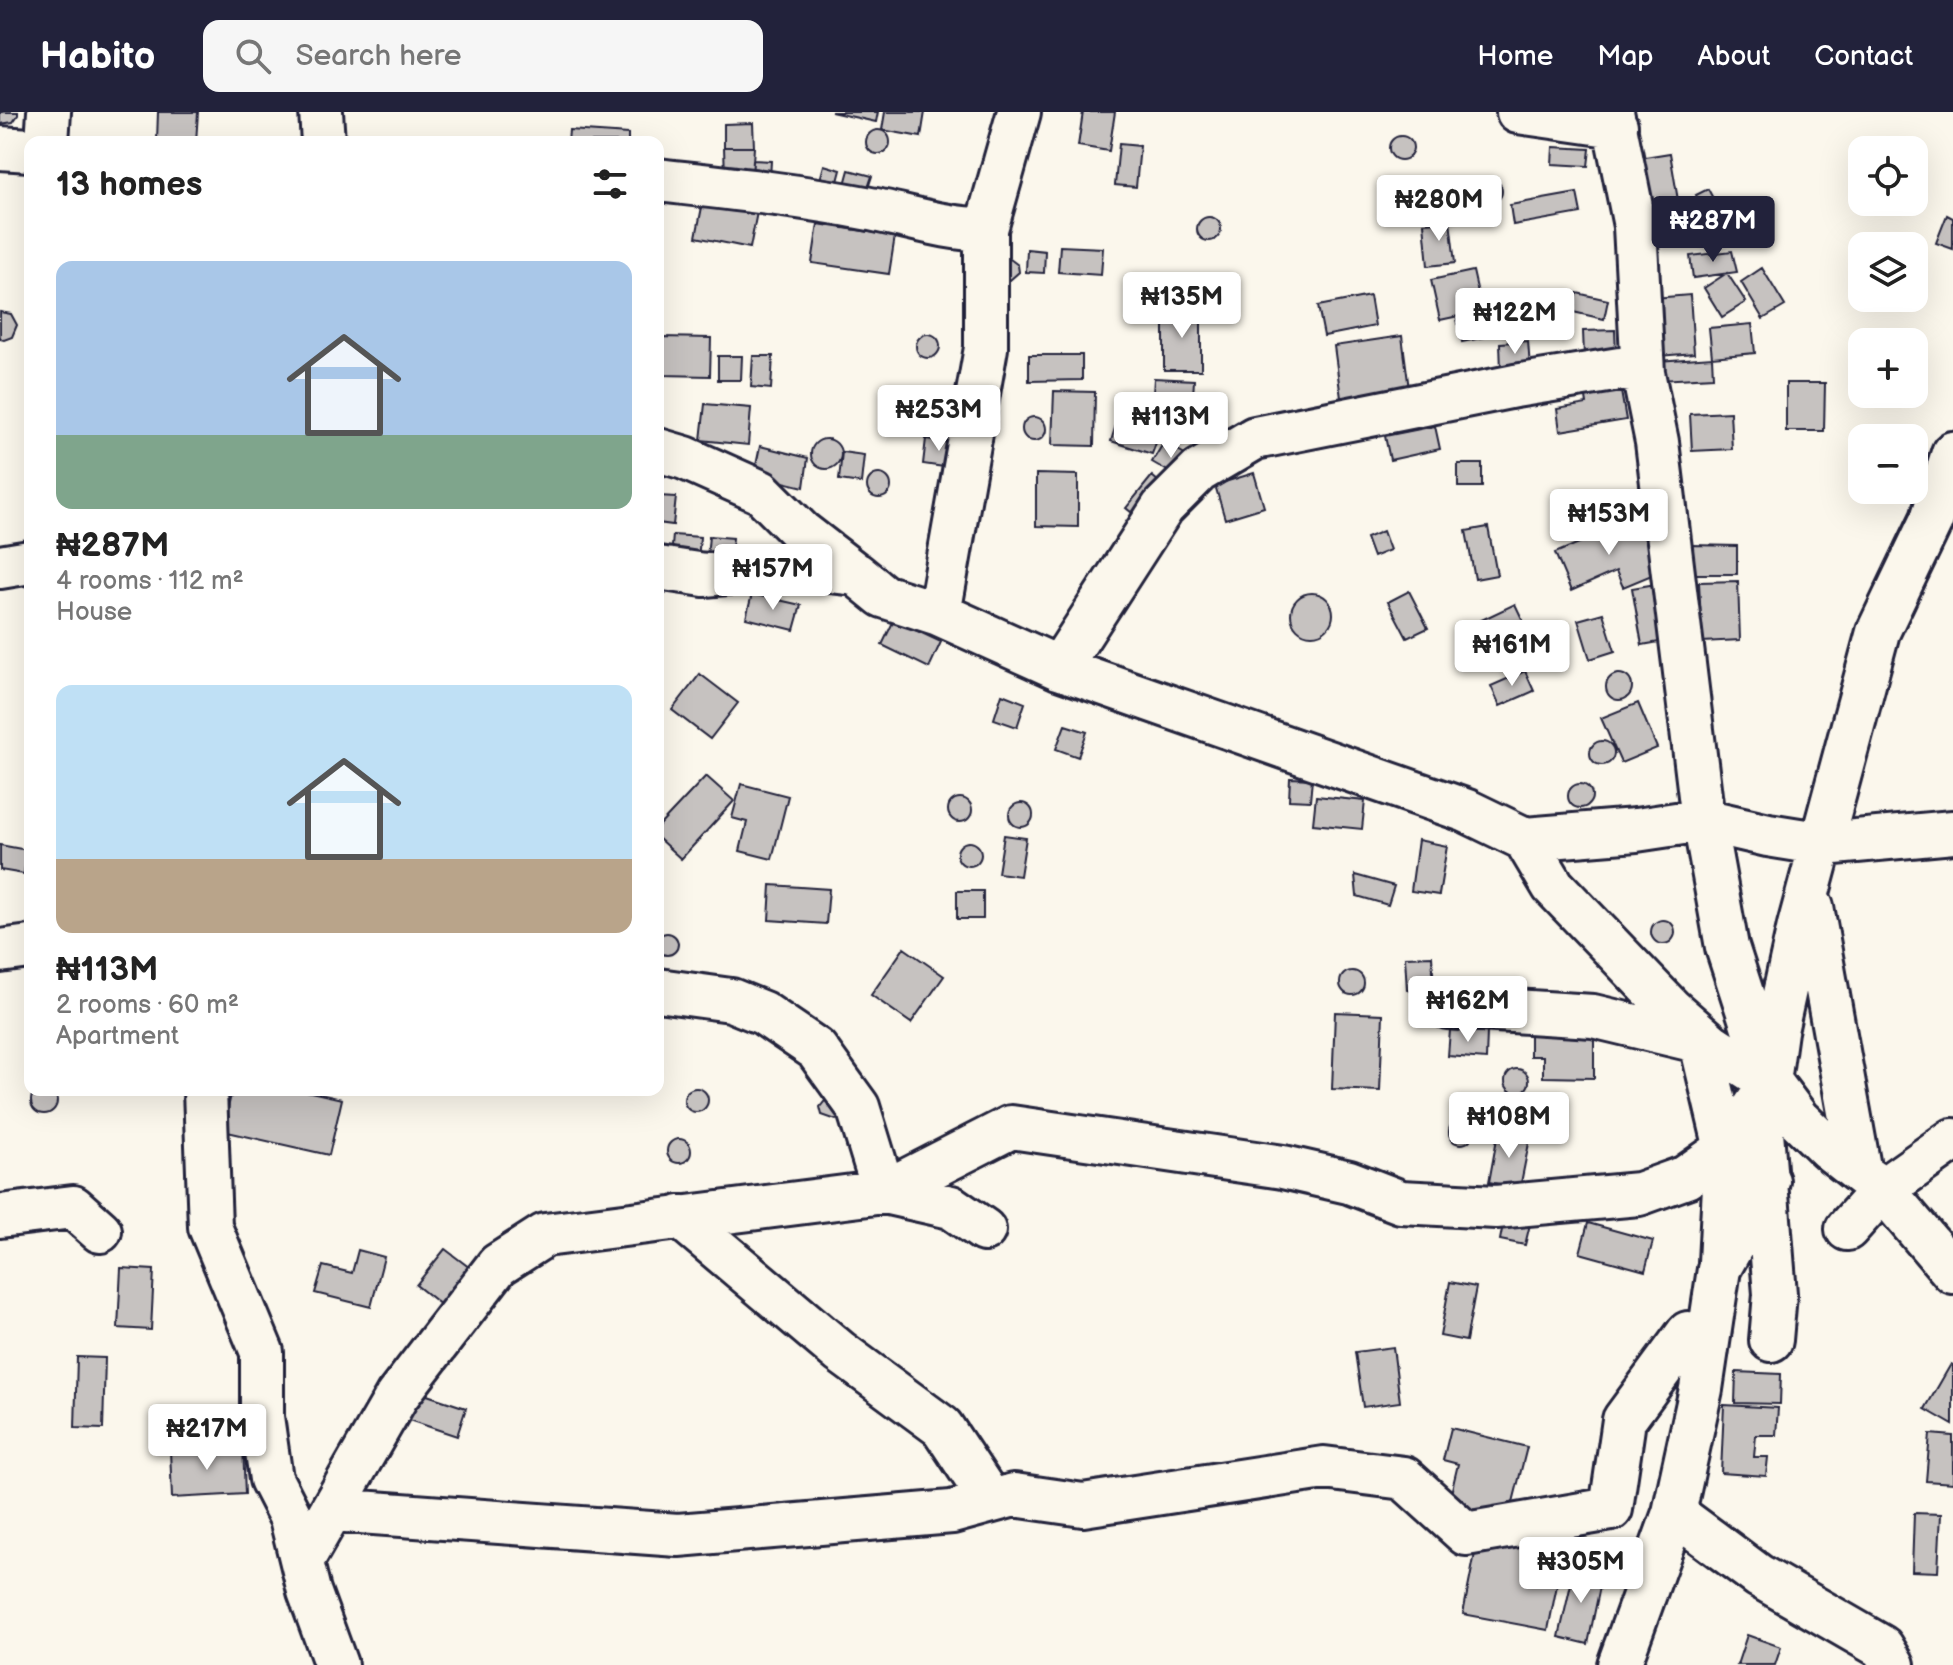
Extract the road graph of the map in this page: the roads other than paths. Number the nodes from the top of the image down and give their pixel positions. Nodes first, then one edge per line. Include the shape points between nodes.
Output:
1 (49, 112) edge
2 (321, 112) edge
3 (1019, 112) edge
4 (1518, 112) edge
5 (1614, 119) edge
6 (47, 136) edge
7 (323, 136) edge
8 (0, 148) edge
9 (24, 150) edge
10 (664, 181) edge
11 (986, 229) junction
12 (1643, 373) junction
13 (664, 452) edge
14 (1953, 453) edge
15 (1942, 527) edge
16 (24, 563) edge
17 (0, 567) edge
18 (664, 569) edge
19 (856, 574) junction
20 (939, 614) junction
21 (1059, 668) junction
22 (1703, 820) junction
23 (1953, 832) edge
24 (1525, 839) junction
25 (1824, 844) junction
26 (1809, 893) junction
27 (24, 948) edge
28 (0, 951) edge
29 (664, 991) edge
30 (1448, 1007) dead end
31 (1706, 1044) junction
32 (1771, 1083) junction
33 (205, 1096) edge
34 (1798, 1119) junction
35 (1953, 1140) edge
36 (1726, 1149) junction
37 (1871, 1182) junction
38 (1768, 1183) junction
39 (884, 1192) junction
40 (0, 1216) edge
41 (680, 1217) junction
42 (1847, 1229) dead end
43 (984, 1230) dead end
44 (100, 1231) dead end
45 (1719, 1269) junction
46 (1953, 1272) edge
47 (1688, 1333) dead end
48 (1771, 1340) dead end
49 (991, 1501) junction
50 (332, 1510) junction
51 (1674, 1513) junction
52 (302, 1561) junction
53 (1633, 1625) junction
54 (336, 1665) edge
55 (1601, 1665) edge
56 (1619, 1665) edge
57 (1893, 1665) edge

1 - 6 street
2 - 7 street
3 - 11 street
4 - 5 street
5 - 12 street via 1635,226
8 - 9 street
10 - 11 street via 789,194 962,230
11 - 20 street via 986,348
12 - 21 street via 1620,369 1515,386 1255,438 1199,471 1163,507
12 - 22 street via 1657,442
13 - 19 street via 761,492 801,532
14 - 15 street
15 - 25 street via 1878,632
16 - 17 street
18 - 19 street via 704,575 794,567
19 - 20 street via 883,596
20 - 21 street
21 - 24 street via 1467,811
22 - 24 street
22 - 25 street
22 - 32 street via 1727,947
23 - 25 street
24 - 31 street via 1553,886
25 - 26 street
26 - 32 street via 1776,1031
26 - 37 street
27 - 28 street
29 - 39 street via 731,1000 763,1013 816,1049 858,1107
30 - 31 street via 1593,1016
31 - 32 street
31 - 36 street
32 - 34 street
32 - 36 street
32 - 38 street via 1762,1132
33 - 52 street via 210,1227 262,1352 262,1417 271,1479 291,1518
34 - 37 street
34 - 38 street
35 - 37 street
36 - 39 street via 1686,1177 1639,1194 1496,1207 1401,1202 1349,1182 1283,1167 1011,1127
36 - 45 street
37 - 42 street
37 - 46 street
38 - 45 street
38 - 48 street via 1775,1294
39 - 41 street
39 - 43 street via 951,1207
40 - 44 street via 73,1207
41 - 49 street via 840,1352 942,1427
41 - 50 street via 545,1235 498,1265 397,1396
45 - 51 street via 1701,1389
47 - 49 street via 1624,1420 1611,1509 1466,1534 1404,1478 1324,1468 1083,1505 1014,1495
49 - 50 street via 952,1512 678,1535
50 - 52 street
51 - 53 street
51 - 57 street via 1759,1576 1882,1647
52 - 54 street
53 - 55 street
53 - 56 street

